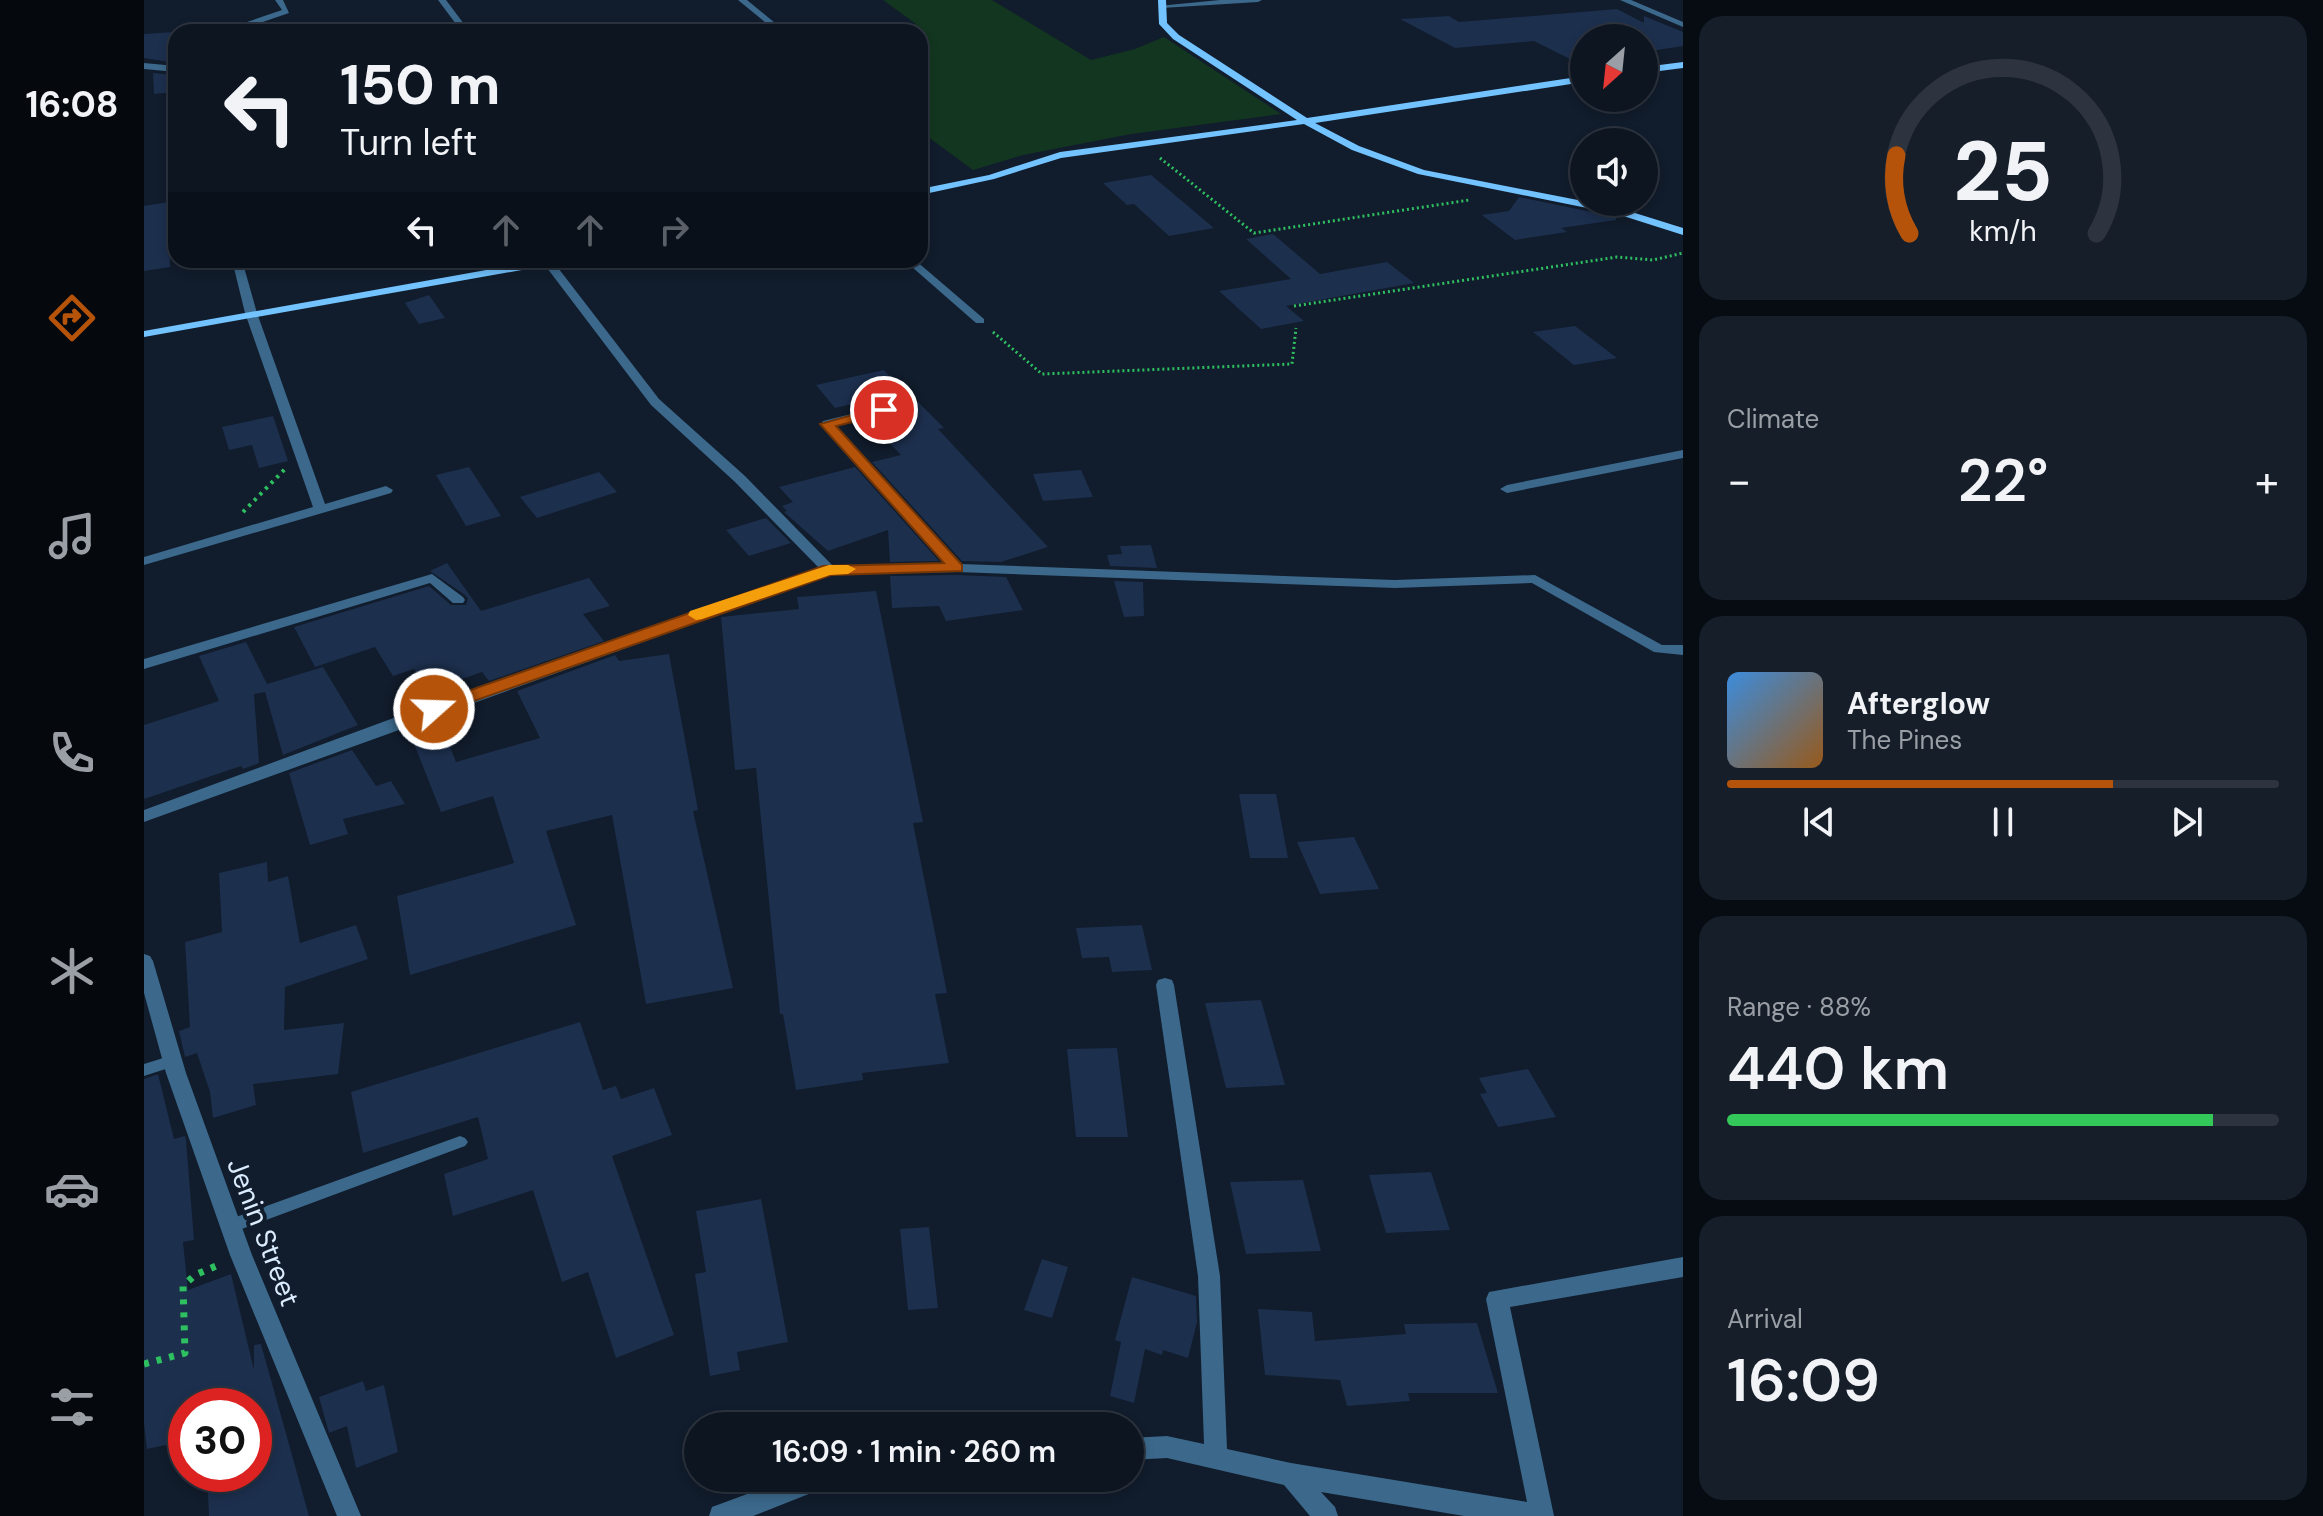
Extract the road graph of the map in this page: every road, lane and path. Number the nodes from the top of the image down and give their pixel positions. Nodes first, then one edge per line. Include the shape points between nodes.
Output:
1 (279, 0) edge
2 (442, 0) edge
3 (742, 0) edge
4 (1258, 0) edge
5 (1624, 0) edge
6 (1162, 3) edge
7 (250, 24) edge
8 (460, 24) edge
9 (772, 24) edge
10 (1683, 25) edge
11 (1683, 65) edge
12 (144, 66) edge
13 (168, 68) edge
14 (1658, 68) edge
15 (1570, 81) edge
16 (1308, 121) junction
17 (1157, 155) dead end
18 (928, 190) edge
19 (1514, 193) junction
20 (1683, 232) edge
21 (1683, 253) edge
22 (239, 268) edge
23 (511, 268) edge
24 (557, 268) edge
25 (918, 268) edge
26 (1294, 306) dead end
27 (251, 313) junction
28 (980, 321) joint
29 (1296, 328) dead end
30 (144, 334) edge
31 (884, 410) dead end
32 (301, 453) junction
33 (1683, 454) edge
34 (1507, 489) dead end
35 (386, 490) dead end
36 (320, 508) junction
37 (216, 540) junction
38 (144, 561) edge
39 (957, 568) junction
40 (829, 570) junction
41 (458, 600) dead end
42 (1683, 650) edge
43 (144, 664) edge
44 (144, 816) edge
45 (144, 961) edge
46 (1165, 985) dead end
47 (173, 1061) junction
48 (144, 1070) edge
49 (460, 1142) dead end
50 (231, 1226) junction
51 (241, 1255) junction
52 (1683, 1267) edge
53 (144, 1364) edge
54 (1144, 1448) edge
55 (1216, 1458) junction
56 (1291, 1475) junction
57 (784, 1492) edge
58 (349, 1516) edge
59 (721, 1516) edge
60 (1326, 1516) edge
61 (1536, 1516) edge
62 (1542, 1516) edge

1 - 7 street via 286,11
2 - 8 street
3 - 9 street
4 - 6 street
5 - 10 street
6 - 16 street via 1163,24 1176,37
11 - 14 street
12 - 13 street
15 - 16 street
16 - 18 street via 1060,155
16 - 19 street via 1356,149 1420,171
17 - 19 path via 1254,233
19 - 20 street via 1612,208
21 - 26 path via 1653,260 1617,257
22 - 27 street
23 - 27 street
24 - 40 street via 655,402
25 - 28 street
27 - 30 street
27 - 32 street
28 - 29 path via 1042,374 1292,364
31 - 39 street via 827,424
32 - 36 street
32 - 37 path
33 - 34 street
35 - 36 street
36 - 37 street
37 - 38 street
39 - 40 street
39 - 42 street via 1395,584 1535,579 1659,649
40 - 44 street
41 - 43 street via 432,578
45 - 47 street, Jenin Street
46 - 55 street via 1209,1276
47 - 48 lane
47 - 50 street, Jenin Street
49 - 50 lane
50 - 51 street, Jenin Street
51 - 53 path via 195,1275 183,1286 185,1353
51 - 58 street, Jenin Street
52 - 62 street via 1497,1299
54 - 55 street via 1167,1447
55 - 56 street
56 - 60 street
56 - 61 street
57 - 59 street

